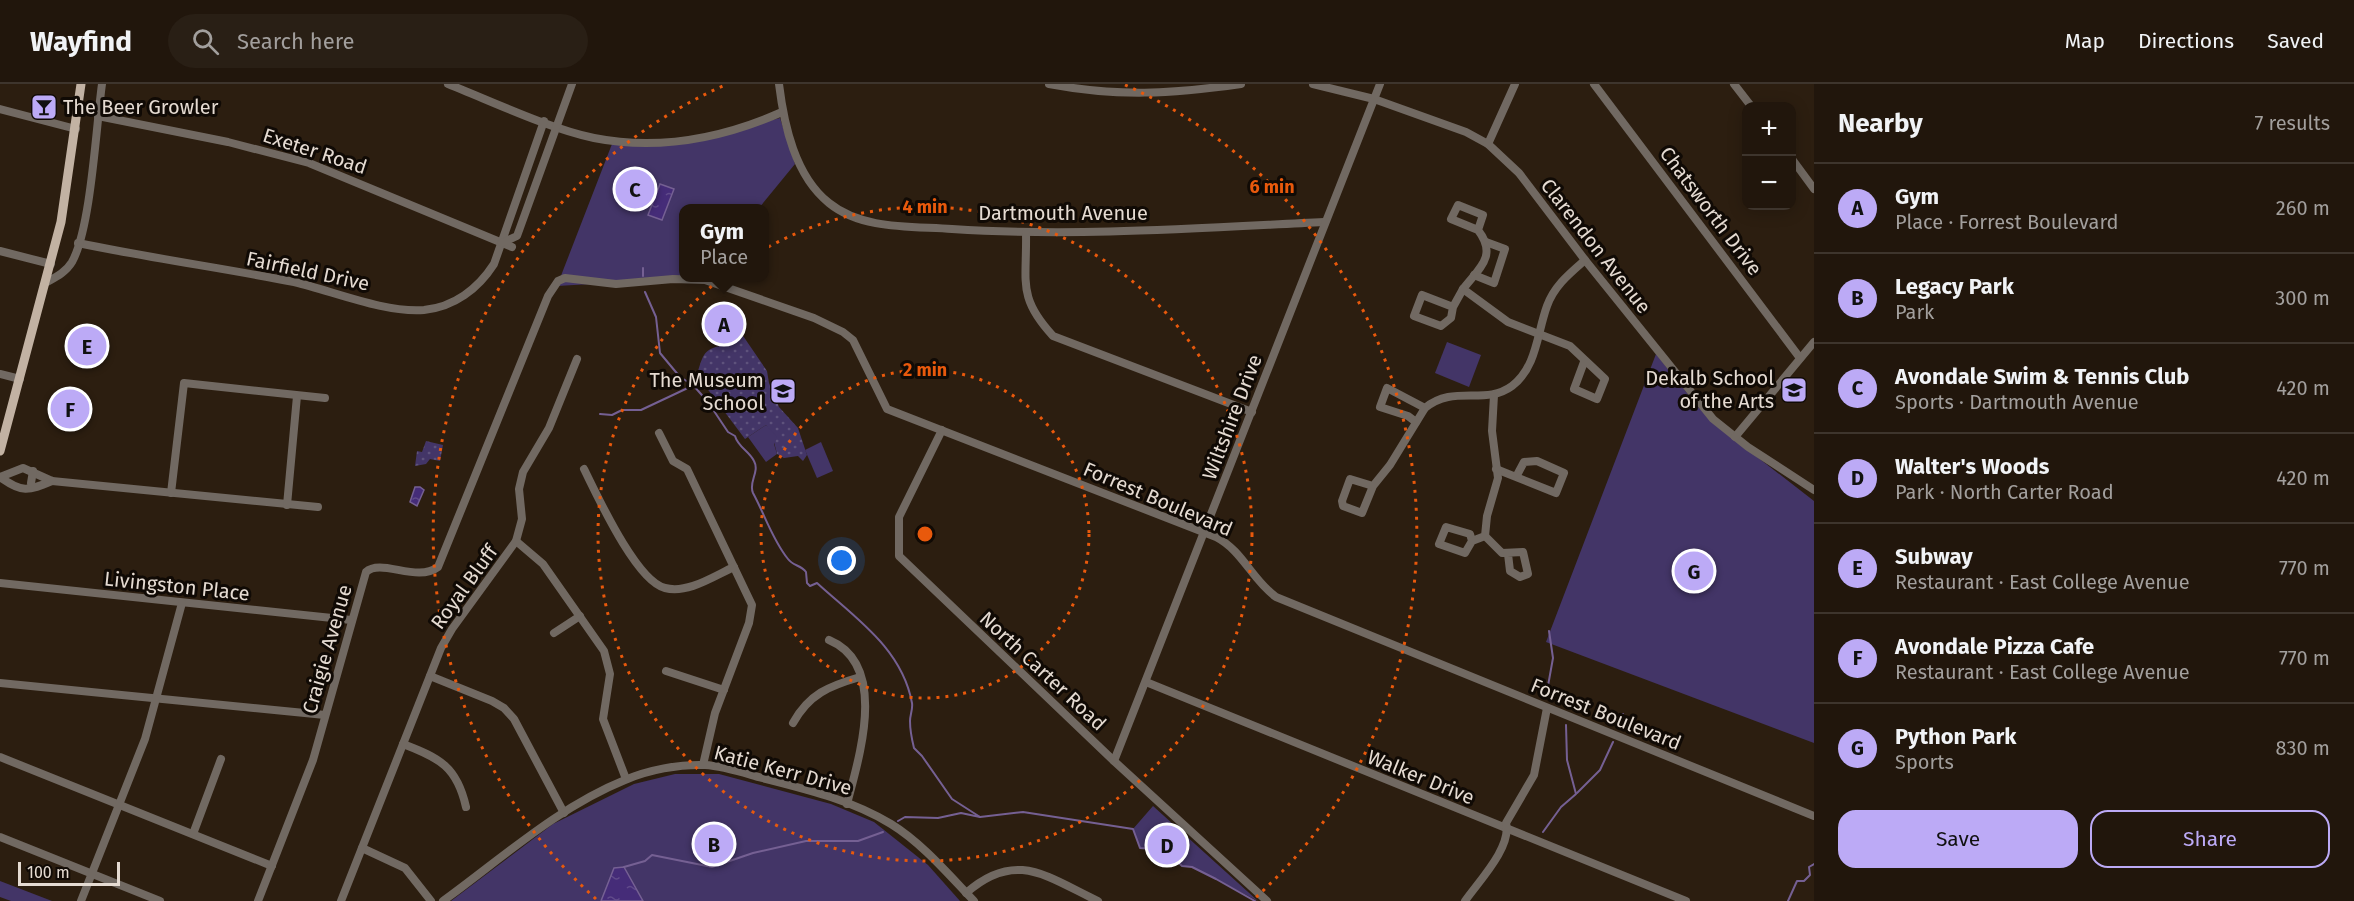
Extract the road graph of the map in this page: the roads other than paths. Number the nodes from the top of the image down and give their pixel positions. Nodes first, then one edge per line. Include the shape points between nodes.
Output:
1 (81, 84) edge
2 (102, 84) edge
3 (448, 84) edge
4 (572, 84) edge
5 (779, 84) edge
6 (1049, 84) edge
7 (1240, 84) edge
8 (1313, 84) edge
9 (1380, 84) edge
10 (1515, 84) edge
11 (1594, 84) edge
12 (1734, 84) edge
13 (1374, 99) junction
14 (1748, 102) edge
15 (0, 109) edge
16 (782, 112) junction
17 (98, 116) junction
18 (544, 121) junction
19 (557, 126) junction
20 (76, 129) junction
21 (1488, 144) junction
22 (1796, 166) edge
23 (1814, 189) edge
24 (1324, 222) junction
25 (1478, 230) dead end
26 (1026, 233) junction
27 (1486, 242) junction
28 (78, 243) junction
29 (502, 243) junction
30 (512, 247) dead end
31 (0, 251) edge
32 (1585, 260) junction
33 (51, 264) junction
34 (1474, 275) junction
35 (565, 278) joint
36 (679, 279) edge
37 (47, 282) junction
38 (711, 282) edge
39 (1463, 289) junction
40 (1453, 307) junction
41 (1540, 334) junction
42 (1814, 342) edge
43 (1800, 358) junction
44 (577, 359) dead end
45 (1584, 362) junction
46 (0, 374) edge
47 (20, 379) junction
48 (1494, 395) junction
49 (297, 396) junction
50 (325, 399) dead end
51 (1425, 408) junction
52 (1252, 412) junction
53 (1416, 422) junction
54 (942, 430) junction
55 (659, 433) dead end
56 (1735, 437) junction
57 (0, 451) edge
58 (584, 469) dead end
59 (1496, 469) junction
60 (33, 471) junction
61 (0, 477) edge
62 (1516, 477) junction
63 (52, 481) junction
64 (31, 483) junction
65 (42, 485) junction
66 (1373, 486) junction
67 (22, 488) junction
68 (1814, 490) edge
69 (171, 493) junction
70 (287, 505) junction
71 (318, 507) dead end
72 (1206, 532) junction
73 (1485, 536) junction
74 (516, 541) junction
75 (1472, 541) dead end
76 (1508, 554) dead end
77 (734, 567) junction
78 (0, 583) edge
79 (182, 603) junction
80 (580, 616) junction
81 (351, 620) junction
82 (554, 633) dead end
83 (829, 640) dead end
84 (666, 671) dead end
85 (430, 676) junction
86 (860, 677) junction
87 (1146, 682) junction
88 (0, 683) edge
89 (724, 690) junction
90 (154, 698) junction
91 (1547, 708) junction
92 (325, 715) junction
93 (793, 723) dead end
94 (403, 744) junction
95 (0, 757) edge
96 (221, 759) dead end
97 (1114, 761) junction
98 (703, 765) junction
99 (626, 779) junction
100 (119, 804) junction
101 (847, 804) junction
102 (466, 807) dead end
103 (564, 813) junction
104 (1814, 816) edge
105 (1508, 831) junction
106 (193, 834) junction
107 (0, 837) edge
108 (362, 848) junction
109 (272, 866) junction
110 (92, 874) junction
111 (966, 893) junction
112 (81, 901) edge
113 (160, 901) edge
114 (258, 901) edge
115 (341, 901) edge
116 (430, 901) edge
117 (443, 901) edge
118 (974, 901) edge
119 (1098, 901) edge
120 (1267, 901) edge
121 (1465, 901) edge
122 (1686, 901) edge

1 - 20 main road
2 - 17 street
3 - 18 street
4 - 19 street
5 - 16 street, Dartmouth Avenue
6 - 7 street via 1106,93 1146,94
8 - 13 street, Clarendon Avenue
9 - 13 street, Wiltshire Drive
10 - 21 street
11 - 43 street, Chatsworth Drive
12 - 14 street
13 - 21 street, Clarendon Avenue via 1466,132
13 - 24 street, Wiltshire Drive
15 - 20 street
16 - 19 street via 742,129 660,143 593,138
16 - 26 street, Dartmouth Avenue via 795,152 814,189 841,209 870,221 898,226
17 - 28 street
17 - 29 street, Exeter Road via 309,163
18 - 19 street
18 - 29 street
19 - 29 street via 517,236
20 - 33 main road via 67,196
21 - 32 street, Clarendon Avenue via 1519,173
22 - 23 street
24 - 26 street, Dartmouth Avenue
24 - 52 street, Wiltshire Drive
25 - 27 street
26 - 52 street via 1027,298 1032,312 1053,336
27 - 34 street via 1485,261
27 - 34 street via 1505,249 1506,254 1494,283
28 - 29 street, Fairfield Drive via 300,284 400,309 424,310 456,301 475,287 494,264
28 - 37 street via 68,268
29 - 30 street, Exeter Road
31 - 33 street
32 - 41 street via 1559,283 1547,306
32 - 56 street, Clarendon Avenue via 1693,396
33 - 37 main road
34 - 39 street
35 - 36 street, Forrest Boulevard via 616,285
35 - 81 street, Craigie Avenue via 558,281 548,296 438,567 425,573 370,569
37 - 47 main road
38 - 54 street, Forrest Boulevard via 843,332 853,340 887,409
39 - 40 street
39 - 41 street via 1508,322
40 - 40 street via 1422,295 1414,316 1441,326 1451,318
41 - 45 street via 1570,346
41 - 48 street via 1528,368 1512,386
42 - 43 street
43 - 56 street
44 - 74 street, Royal Bluff via 549,428 523,472 519,489 522,519
45 - 45 street via 1605,379 1597,399 1574,389
46 - 47 street
47 - 57 main road
48 - 51 street via 1449,395
48 - 59 street
49 - 50 street
49 - 69 street via 184,383
49 - 70 street
51 - 53 street
51 - 53 street via 1388,388 1380,407
52 - 72 street, Wiltshire Drive
53 - 66 street
54 - 72 street, Forrest Boulevard
54 - 97 street, North Carter Road via 899,517 899,556
55 - 77 street via 673,461 687,469
56 - 68 street, Clarendon Avenue
58 - 77 street via 614,530 654,583 665,589 684,589
59 - 62 street
59 - 73 street via 1498,478
60 - 61 street via 23,468
60 - 63 street
60 - 64 street
61 - 67 street
62 - 62 street via 1556,493 1564,472 1537,461 1524,462
63 - 65 street
63 - 69 street
64 - 65 street
64 - 67 street
65 - 67 street via 32,490
66 - 66 street via 1362,513 1343,506 1341,501 1350,479
69 - 70 street
70 - 71 street
72 - 87 street, Wiltshire Drive
72 - 91 street, Forrest Boulevard via 1235,549 1258,582 1276,597
73 - 75 street
73 - 76 street
74 - 80 street via 543,564
74 - 85 street, Royal Bluff via 452,629
77 - 89 street via 752,605
78 - 79 street, Livingston Place
79 - 81 street, Livingston Place
79 - 90 street
80 - 82 street
80 - 99 street via 608,662 603,719
81 - 92 street, Craigie Avenue
83 - 86 street via 853,657
84 - 89 street
85 - 94 street, Royal Bluff
85 - 103 street via 504,708 514,719
86 - 93 street via 815,693
86 - 101 street via 866,714
87 - 97 street, Wiltshire Drive
87 - 105 street, Walker Drive
88 - 90 street
89 - 98 street
90 - 92 street
90 - 100 street via 145,739
91 - 104 street, Forrest Boulevard
91 - 105 street via 1534,775 1506,823
92 - 109 street, Craigie Avenue via 306,779
94 - 102 street via 440,760 453,772
94 - 108 street, Royal Bluff
95 - 100 street
96 - 106 street
97 - 120 street, North Carter Road
98 - 99 street, Katie Kerr Drive via 667,768
98 - 101 street, Katie Kerr Drive via 730,769
99 - 103 street, Katie Kerr Drive
100 - 106 street
100 - 110 street
101 - 111 street, Katie Kerr Drive via 890,824 913,841
103 - 117 street, Katie Kerr Drive
105 - 121 street via 1506,843
105 - 122 street, Walker Drive
106 - 109 street
107 - 110 street
108 - 115 street, Royal Bluff
108 - 116 street via 405,868
109 - 114 street, Craigie Avenue
110 - 112 street
110 - 113 street
111 - 118 street, Katie Kerr Drive
111 - 119 street via 993,873 1028,870

